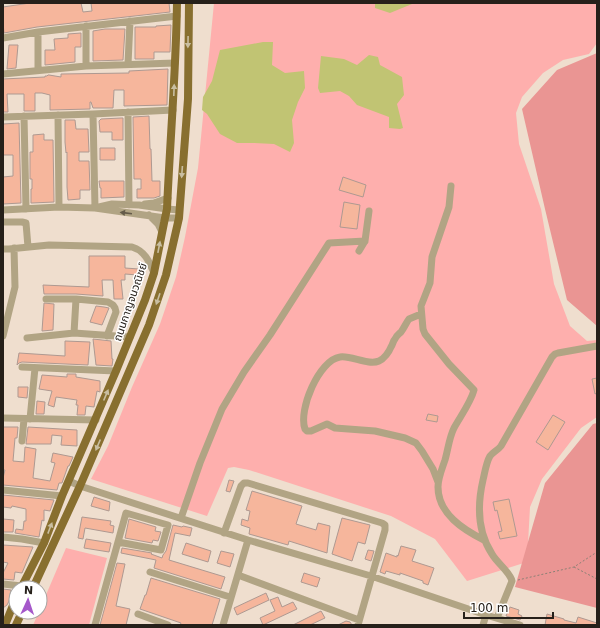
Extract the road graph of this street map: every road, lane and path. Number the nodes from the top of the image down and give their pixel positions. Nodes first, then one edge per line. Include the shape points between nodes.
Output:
1 (177, 3) edge
2 (189, 3) edge
3 (177, 16) junction
4 (130, 21) junction
5 (86, 26) junction
6 (38, 32) junction
7 (3, 38) edge
8 (174, 63) junction
9 (128, 64) junction
10 (86, 66) junction
11 (38, 70) junction
12 (3, 74) edge
13 (173, 110) junction
14 (128, 112) junction
15 (93, 114) junction
16 (58, 115) junction
17 (24, 116) junction
18 (3, 117) edge
19 (451, 186) dead end
20 (168, 198) junction
21 (129, 205) junction
22 (139, 205) junction
23 (59, 207) junction
24 (94, 208) junction
25 (26, 209) junction
26 (167, 209) junction
27 (3, 210) edge
28 (369, 211) dead end
29 (179, 214) junction
30 (148, 215) junction
31 (165, 218) junction
32 (3, 222) edge
33 (162, 232) junction
34 (365, 241) junction
35 (28, 247) junction
36 (14, 248) junction
37 (3, 249) edge
38 (359, 251) dead end
39 (154, 273) junction
40 (46, 299) dead end
41 (76, 299) junction
42 (421, 314) junction
43 (74, 334) junction
44 (3, 336) edge
45 (107, 336) junction
46 (130, 337) junction
47 (27, 338) dead end
48 (597, 346) edge
49 (22, 367) dead end
50 (35, 368) junction
51 (116, 371) junction
52 (3, 418) edge
53 (27, 419) junction
54 (96, 420) junction
55 (22, 441) dead end
56 (69, 481) junction
57 (438, 484) junction
58 (80, 486) junction
59 (3, 490) edge
60 (62, 496) junction
61 (181, 518) junction
62 (224, 533) junction
63 (3, 537) edge
64 (248, 540) junction
65 (484, 540) junction
66 (118, 542) junction
67 (44, 543) junction
68 (597, 552) edge
69 (574, 567) junction
70 (150, 572) dead end
71 (238, 575) junction
72 (371, 576) junction
73 (597, 579) edge
74 (25, 580) edge
75 (37, 580) edge
76 (512, 581) junction
77 (230, 597) junction
78 (6, 613) edge
79 (138, 614) dead end
80 (486, 615) junction
81 (497, 618) junction
82 (358, 622) edge
83 (5, 625) edge
84 (95, 625) edge
85 (168, 625) edge
86 (223, 625) edge
87 (483, 625) edge
88 (520, 625) edge

1 - 3 main road, ถนนกาญจนวณิชย์
2 -> 29 main road via 188,99
3 - 4 street
3 - 8 main road, ถนนกาญจนวณิชย์
4 - 5 street
4 - 9 street
5 - 6 street
5 - 10 street
6 - 7 street
6 - 11 street
8 - 9 street
13 -> 8 main road, ถนนกาญจนวณิชย์
9 - 10 street
10 - 11 street
11 - 12 street
13 - 14 street
13 - 20 main road, ถนนกาญจนวณิชย์
14 - 15 street
14 - 21 street
15 - 16 street
15 - 24 street
16 - 17 street
16 - 23 street
17 - 18 street
17 - 25 street
19 - 42 street via 449,207 432,258 430,283 421,306
20 - 22 street
20 - 26 main road, ถนนกาญจนวณิชย์
21 - 22 street
21 - 24 street via 112,204
22 - 26 street
23 - 24 street
23 - 25 street
30 -> 24 street
25 - 27 street
26 - 29 street
26 - 31 main road, ถนนกาญจนวณิชย์
28 - 34 street
29 - 31 street
29 -> 58 main road via 166,275 149,326
30 - 31 street
30 - 33 street
31 - 33 main road, ถนนกาญจนวณิชย์
32 - 35 street via 26,224
39 -> 33 main road, ถนนกาญจนวณิชย์
34 - 38 street
34 - 61 street via 329,243 222,409
35 - 36 street
35 - 39 street via 49,245 137,249 149,260
36 - 37 street
36 - 44 street via 15,287
39 - 46 main road, ถนนกาญจนวณิชย์
40 - 41 street
41 - 43 street
41 - 45 street via 108,302 115,308 116,312
42 - 57 street via 425,334 474,390 452,433
42 - 57 street via 409,319 394,339 391,348 380,360 372,362 341,357 325,365 306,403 303,423 309,431 327,424 335,428 376,431 405,438 416,443 422,450 434,470
43 - 45 street
43 - 47 street
45 - 46 street
46 - 51 main road, ถนนกาญจนวณิชย์
48 - 65 street via 558,353 552,357 501,446 490,457 482,483 479,508
49 - 50 street
50 - 51 street
50 - 53 street
54 -> 51 main road, ถนนกาญจนวณิชย์
52 - 53 street
53 - 54 street
53 - 55 street
54 - 56 main road, ถนนกาญจนวณิชย์
56 - 58 street
56 - 60 main road, ถนนกาญจนวณิชย์
57 - 65 street via 441,501 450,515 466,530
58 - 61 street
58 - 75 main road
59 - 60 street
67 -> 60 main road, ถนนกาญจนวณิชย์
61 - 62 street
62 - 64 street
62 - 72 street via 241,486 247,482 381,522 385,530
63 - 67 street
64 - 71 street
64 - 72 street
65 - 76 street
66 - 66 street via 161,550 168,525 126,513
66 - 84 street
67 - 74 main road, ถนนกาญจนวณิชย์
68 - 69 path
69 - 73 path
69 - 76 path
70 - 77 street
71 - 77 street
71 - 82 street
72 - 80 street
72 - 82 street
76 - 81 street
77 - 86 street
78 - 83 main road
79 - 85 street
80 - 81 street
80 - 87 street
81 - 88 street

